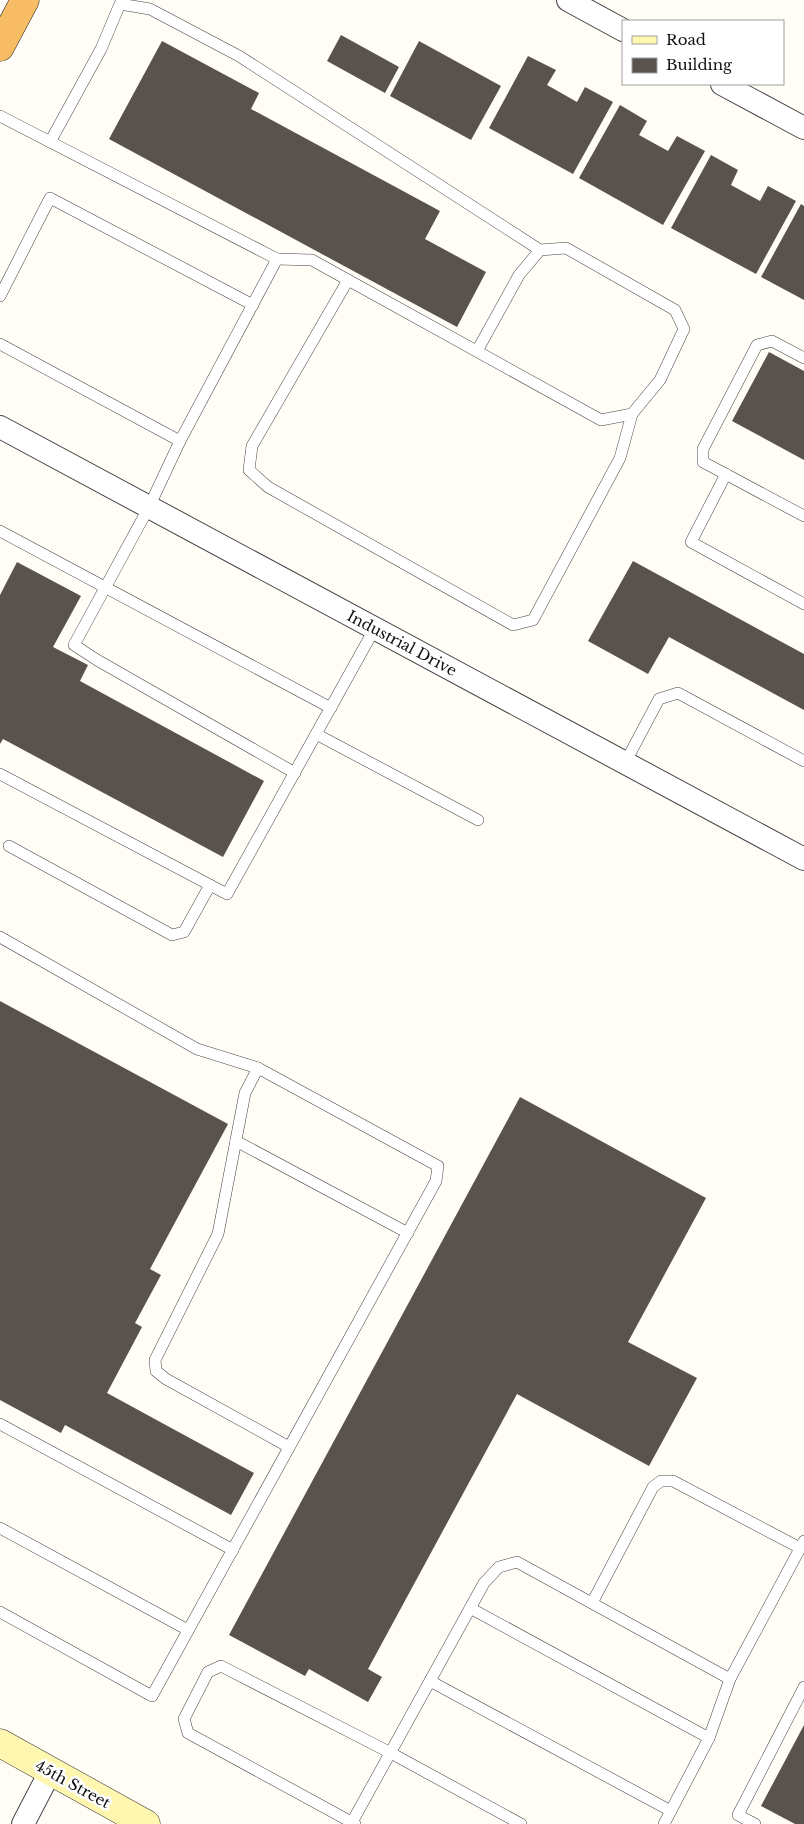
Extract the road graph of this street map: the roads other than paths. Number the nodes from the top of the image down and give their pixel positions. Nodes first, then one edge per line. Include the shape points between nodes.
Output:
1 (25, 0) edge
2 (568, 0) edge
3 (622, 29) edge
4 (0, 47) edge
5 (724, 85) edge
6 (0, 116) edge
7 (804, 128) edge
8 (50, 142) junction
9 (540, 250) junction
10 (277, 259) junction
11 (348, 280) junction
12 (0, 296) edge
13 (253, 306) junction
14 (0, 344) edge
15 (477, 351) junction
16 (804, 358) edge
17 (632, 414) junction
18 (0, 427) edge
19 (180, 442) junction
20 (726, 474) junction
21 (149, 507) junction
22 (804, 516) edge
23 (0, 531) edge
24 (106, 588) junction
25 (804, 604) edge
26 (374, 628) junction
27 (331, 708) junction
28 (316, 734) junction
29 (804, 761) edge
30 (625, 763) junction
31 (295, 772) junction
32 (0, 774) edge
33 (478, 820) dead end
34 (10, 846) dead end
35 (804, 859) edge
36 (210, 885) junction
37 (0, 937) edge
38 (258, 1068) junction
39 (236, 1141) junction
40 (408, 1233) junction
41 (0, 1424) edge
42 (290, 1447) junction
43 (0, 1528) edge
44 (802, 1544) edge
45 (233, 1550) junction
46 (592, 1603) junction
47 (470, 1608) junction
48 (0, 1612) edge
49 (188, 1630) junction
50 (730, 1679) junction
51 (430, 1681) junction
52 (804, 1687) edge
53 (709, 1738) junction
54 (0, 1743) edge
55 (389, 1752) junction
56 (50, 1772) junction
57 (671, 1811) junction
58 (353, 1823) edge
59 (24, 1824) edge
60 (146, 1824) edge
61 (521, 1824) edge
62 (664, 1824) edge
63 (755, 1824) edge

1 - 4 highway
2 - 3 street
5 - 7 street
6 - 8 lane
8 - 9 lane via 101,49 120,4 150,8 239,56
8 - 10 lane
9 - 15 lane via 519,275
9 - 17 lane via 566,248 675,310 684,330 660,380
10 - 11 lane via 312,260
10 - 13 lane
11 - 15 lane
11 - 17 lane via 252,446 249,470 268,487 513,625 533,620 620,458
12 - 13 lane via 50,198
13 - 19 lane
14 - 19 lane
15 - 17 lane via 601,420
16 - 20 lane via 772,341 757,345 703,448 703,462
18 - 21 street, Industrial Drive
19 - 21 lane
20 - 22 lane
20 - 25 lane via 691,542
21 - 24 lane
21 - 26 street, Industrial Drive
23 - 24 lane
24 - 27 lane
24 - 31 lane via 74,646
26 - 27 lane
26 - 30 street, Industrial Drive
27 - 28 lane
28 - 31 lane
28 - 33 lane
29 - 30 lane via 678,693 659,699
30 - 35 street, Industrial Drive
31 - 36 lane via 227,894
32 - 36 lane
34 - 36 lane via 172,935 184,932
37 - 38 lane via 197,1050
38 - 39 lane via 245,1093
38 - 40 lane via 438,1166 436,1180
39 - 40 lane
39 - 42 lane via 218,1234 155,1360 156,1371
40 - 42 lane
41 - 45 lane
42 - 45 lane
43 - 49 lane
44 - 46 lane via 673,1480 661,1482 653,1487
44 - 50 lane
45 - 49 lane
46 - 47 lane via 517,1562 499,1567 484,1583
46 - 50 lane
47 - 51 lane
47 - 53 lane
48 - 49 lane via 152,1696
50 - 53 lane
51 - 55 lane
51 - 57 lane
52 - 63 lane via 738,1815
53 - 57 lane
54 - 56 main road, 45th Street
55 - 58 lane
55 - 58 lane via 221,1666 208,1672 184,1719 188,1733
55 - 61 lane
56 - 59 street
56 - 60 main road, 45th Street
57 - 62 lane

